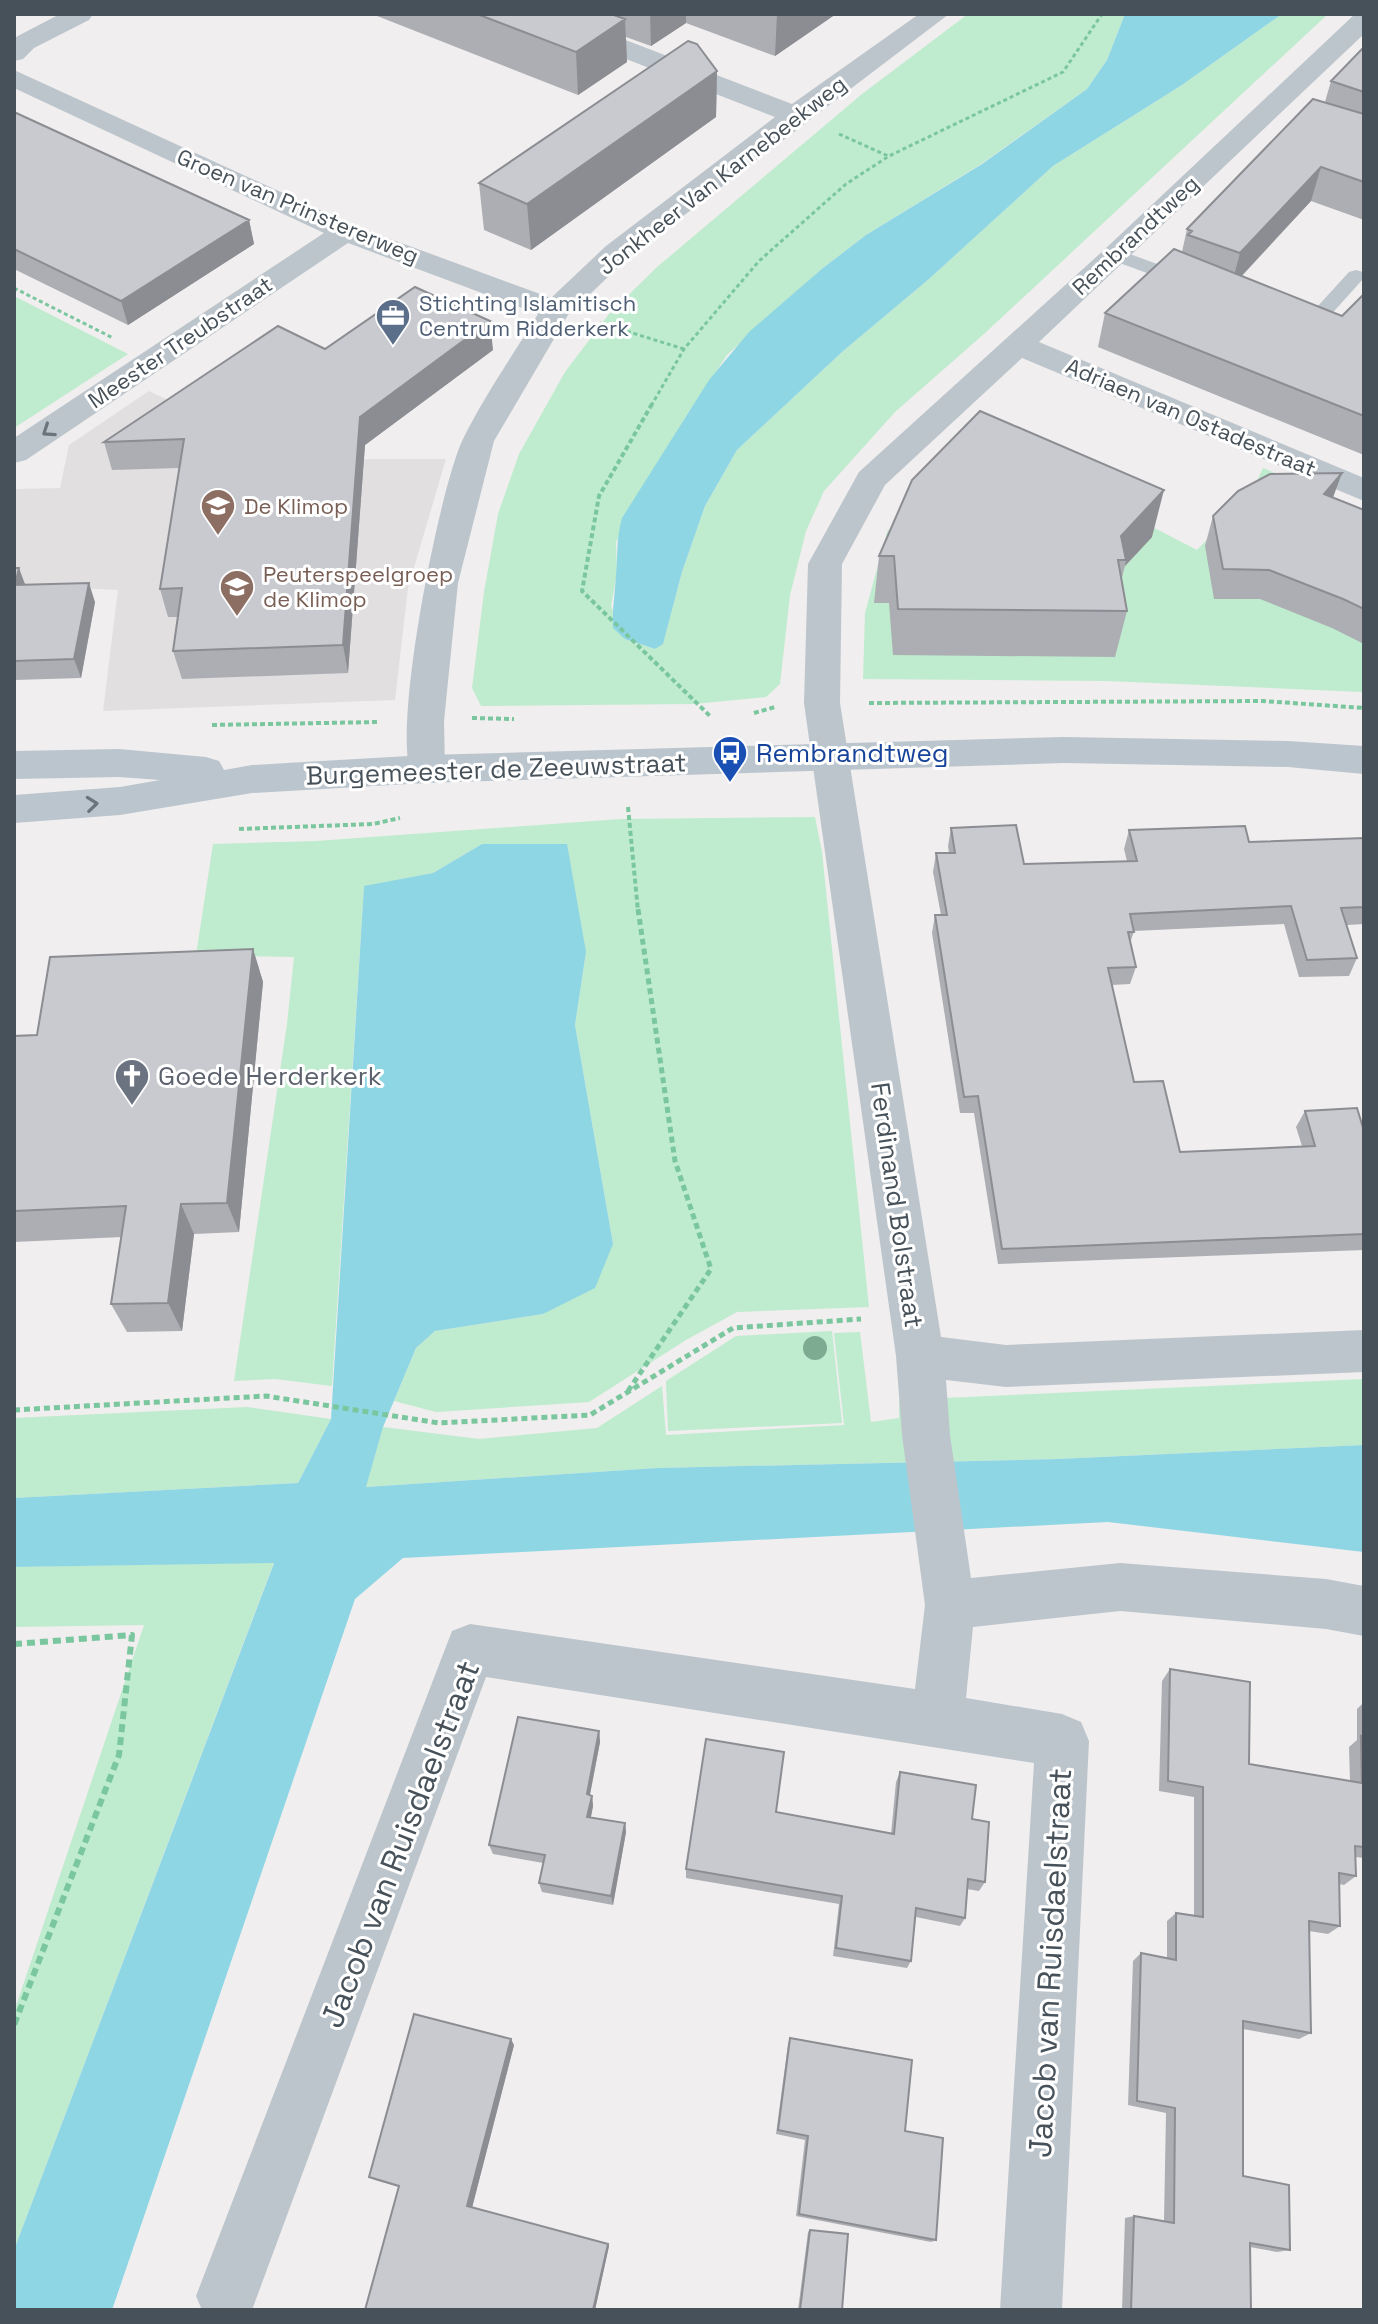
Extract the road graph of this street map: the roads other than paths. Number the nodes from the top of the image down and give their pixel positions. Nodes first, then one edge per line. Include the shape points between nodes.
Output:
1 (80, 14) edge
2 (535, 14) edge
3 (936, 14) edge
4 (1364, 20) edge
5 (14, 53) edge
6 (14, 78) edge
7 (795, 115) junction
8 (345, 232) junction
9 (1116, 255) junction
10 (1356, 276) dead end
11 (1205, 288) edge
12 (556, 310) junction
13 (1280, 315) edge
14 (1017, 344) junction
15 (14, 453) edge
16 (1364, 490) edge
17 (829, 757) junction
18 (1364, 760) edge
19 (14, 765) edge
20 (426, 769) junction
21 (252, 779) junction
22 (14, 809) edge
23 (917, 1336) junction
24 (1364, 1351) edge
25 (950, 1605) junction
26 (1364, 1611) edge
27 (938, 1719) junction
28 (227, 2296) dead end
29 (1031, 2310) edge

1 - 5 street
2 - 7 street
3 - 7 street, Jonkheer Van Karnebeekweg
4 - 9 street, Rembrandtweg via 1281,114
6 - 8 street, Groen van Prinstererweg
7 - 12 street, Jonkheer Van Karnebeekweg via 617,252
8 - 12 street, Groen van Prinstererweg
8 -> 15 street, Meester Treubstraat
9 - 11 lane
9 - 14 street, Rembrandtweg
10 - 13 lane via 1310,326
12 - 20 street, Jonkheer Van Karnebeekweg via 478,441 441,583 425,721
14 - 16 street, Adriaen van Ostadestraat
14 - 17 street, Rembrandtweg via 871,479 825,564 822,703
17 - 18 street, Burgemeester de Zeeuwstraat via 1064,750
17 - 20 street, Burgemeester de Zeeuwstraat
17 - 23 street, Ferdinand Bolstraat
19 - 21 street, Burgemeester de Zeeuwstraat via 119,763
20 - 21 street, Burgemeester de Zeeuwstraat
22 -> 21 street, Burgemeester de Zeeuwstraat via 120,801
23 - 24 street, Ferdinand Bolstraat via 1006,1366
23 - 25 street
25 - 26 street via 1120,1587
25 - 27 street
27 - 28 street, Jacob van Ruisdaelstraat via 470,1649
27 - 29 street, Jacob van Ruisdaelstraat via 1062,1741

